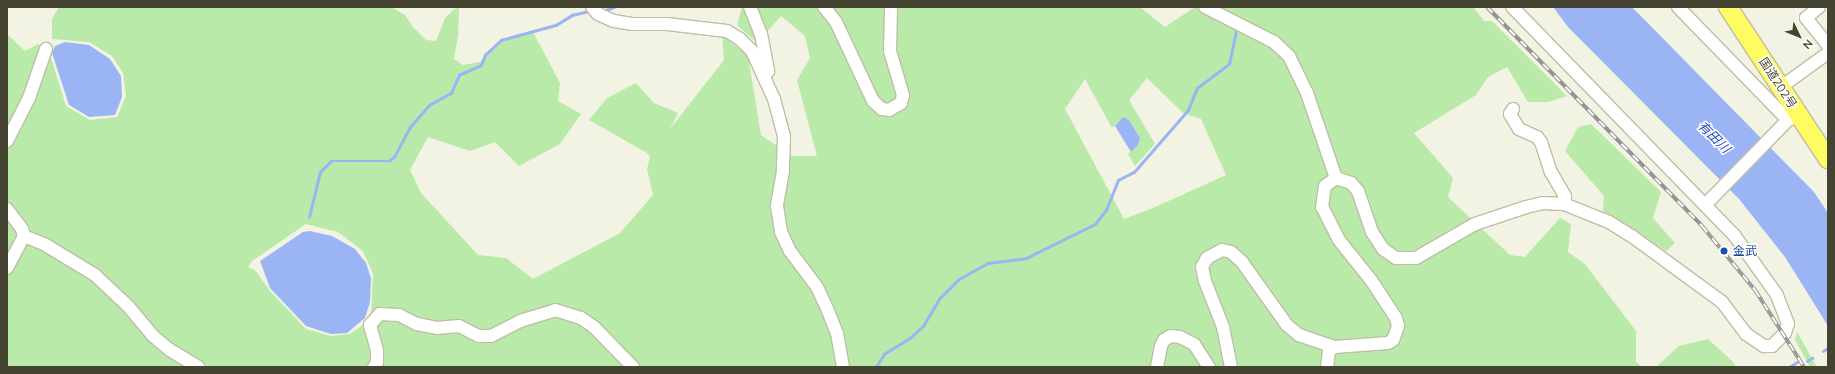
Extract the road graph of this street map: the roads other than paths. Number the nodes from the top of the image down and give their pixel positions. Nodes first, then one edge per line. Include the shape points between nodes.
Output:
1 (592, 7) edge
2 (750, 7) edge
3 (824, 7) edge
4 (891, 7) edge
5 (1205, 7) edge
6 (1512, 7) edge
7 (1678, 7) edge
8 (1728, 7) edge
9 (1819, 7) edge
10 (1828, 45) edge
11 (46, 49) dead end
12 (1828, 53) edge
13 (765, 76) junction
14 (1781, 87) junction
15 (1513, 109) dead end
16 (1793, 117) junction
17 (7, 141) edge
18 (1828, 159) edge
19 (1336, 178) junction
20 (1564, 204) junction
21 (1706, 204) junction
22 (7, 209) edge
23 (24, 236) junction
24 (7, 268) edge
25 (1334, 347) junction
26 (198, 367) edge
27 (374, 367) edge
28 (633, 367) edge
29 (843, 367) edge
30 (1157, 367) edge
31 (1209, 367) edge
32 (1231, 367) edge
33 (1326, 367) edge

1 - 13 street via 598,14 620,22 727,31 752,51
2 - 13 street via 761,34 768,71
3 - 4 street via 836,22 873,101 882,109 889,110 901,103 903,95 890,51
5 - 19 street via 1274,42 1289,56 1307,93
6 - 21 street
7 - 16 street
8 - 14 highway, 国道202号
9 - 10 street via 1806,18
11 - 17 street via 29,98
12 - 14 street
13 - 29 street via 784,137 783,171 777,206 781,232 828,311 837,333
14 - 16 highway, 国道202号
15 - 20 street via 1510,114 1519,129 1537,137 1541,142 1551,172 1565,196
16 - 18 highway, 国道202号
16 - 21 street
19 - 20 street via 1351,183 1358,191 1372,232 1383,249 1396,258 1416,258 1475,224 1543,203
19 - 25 street via 1325,186 1322,207 1339,240 1371,280 1396,318 1398,326 1393,340 1388,343
20 - 21 street via 1609,222 1633,237 1722,302 1746,334 1764,346 1772,346 1785,333 1788,324 1780,300 1734,235
22 - 23 street via 22,229
23 - 24 street
23 - 26 street via 44,244 95,275 128,306 152,335
25 - 32 street via 1299,335 1287,325 1242,262 1231,252 1222,250 1207,258 1202,267 1223,327
25 - 33 street via 1329,351
27 - 28 street via 377,362 377,350 370,325 380,314 399,315 430,327 459,326 479,336 491,336 520,321 554,310 581,318 594,327
30 - 31 street via 1161,346 1164,340 1171,336 1180,337 1194,344

